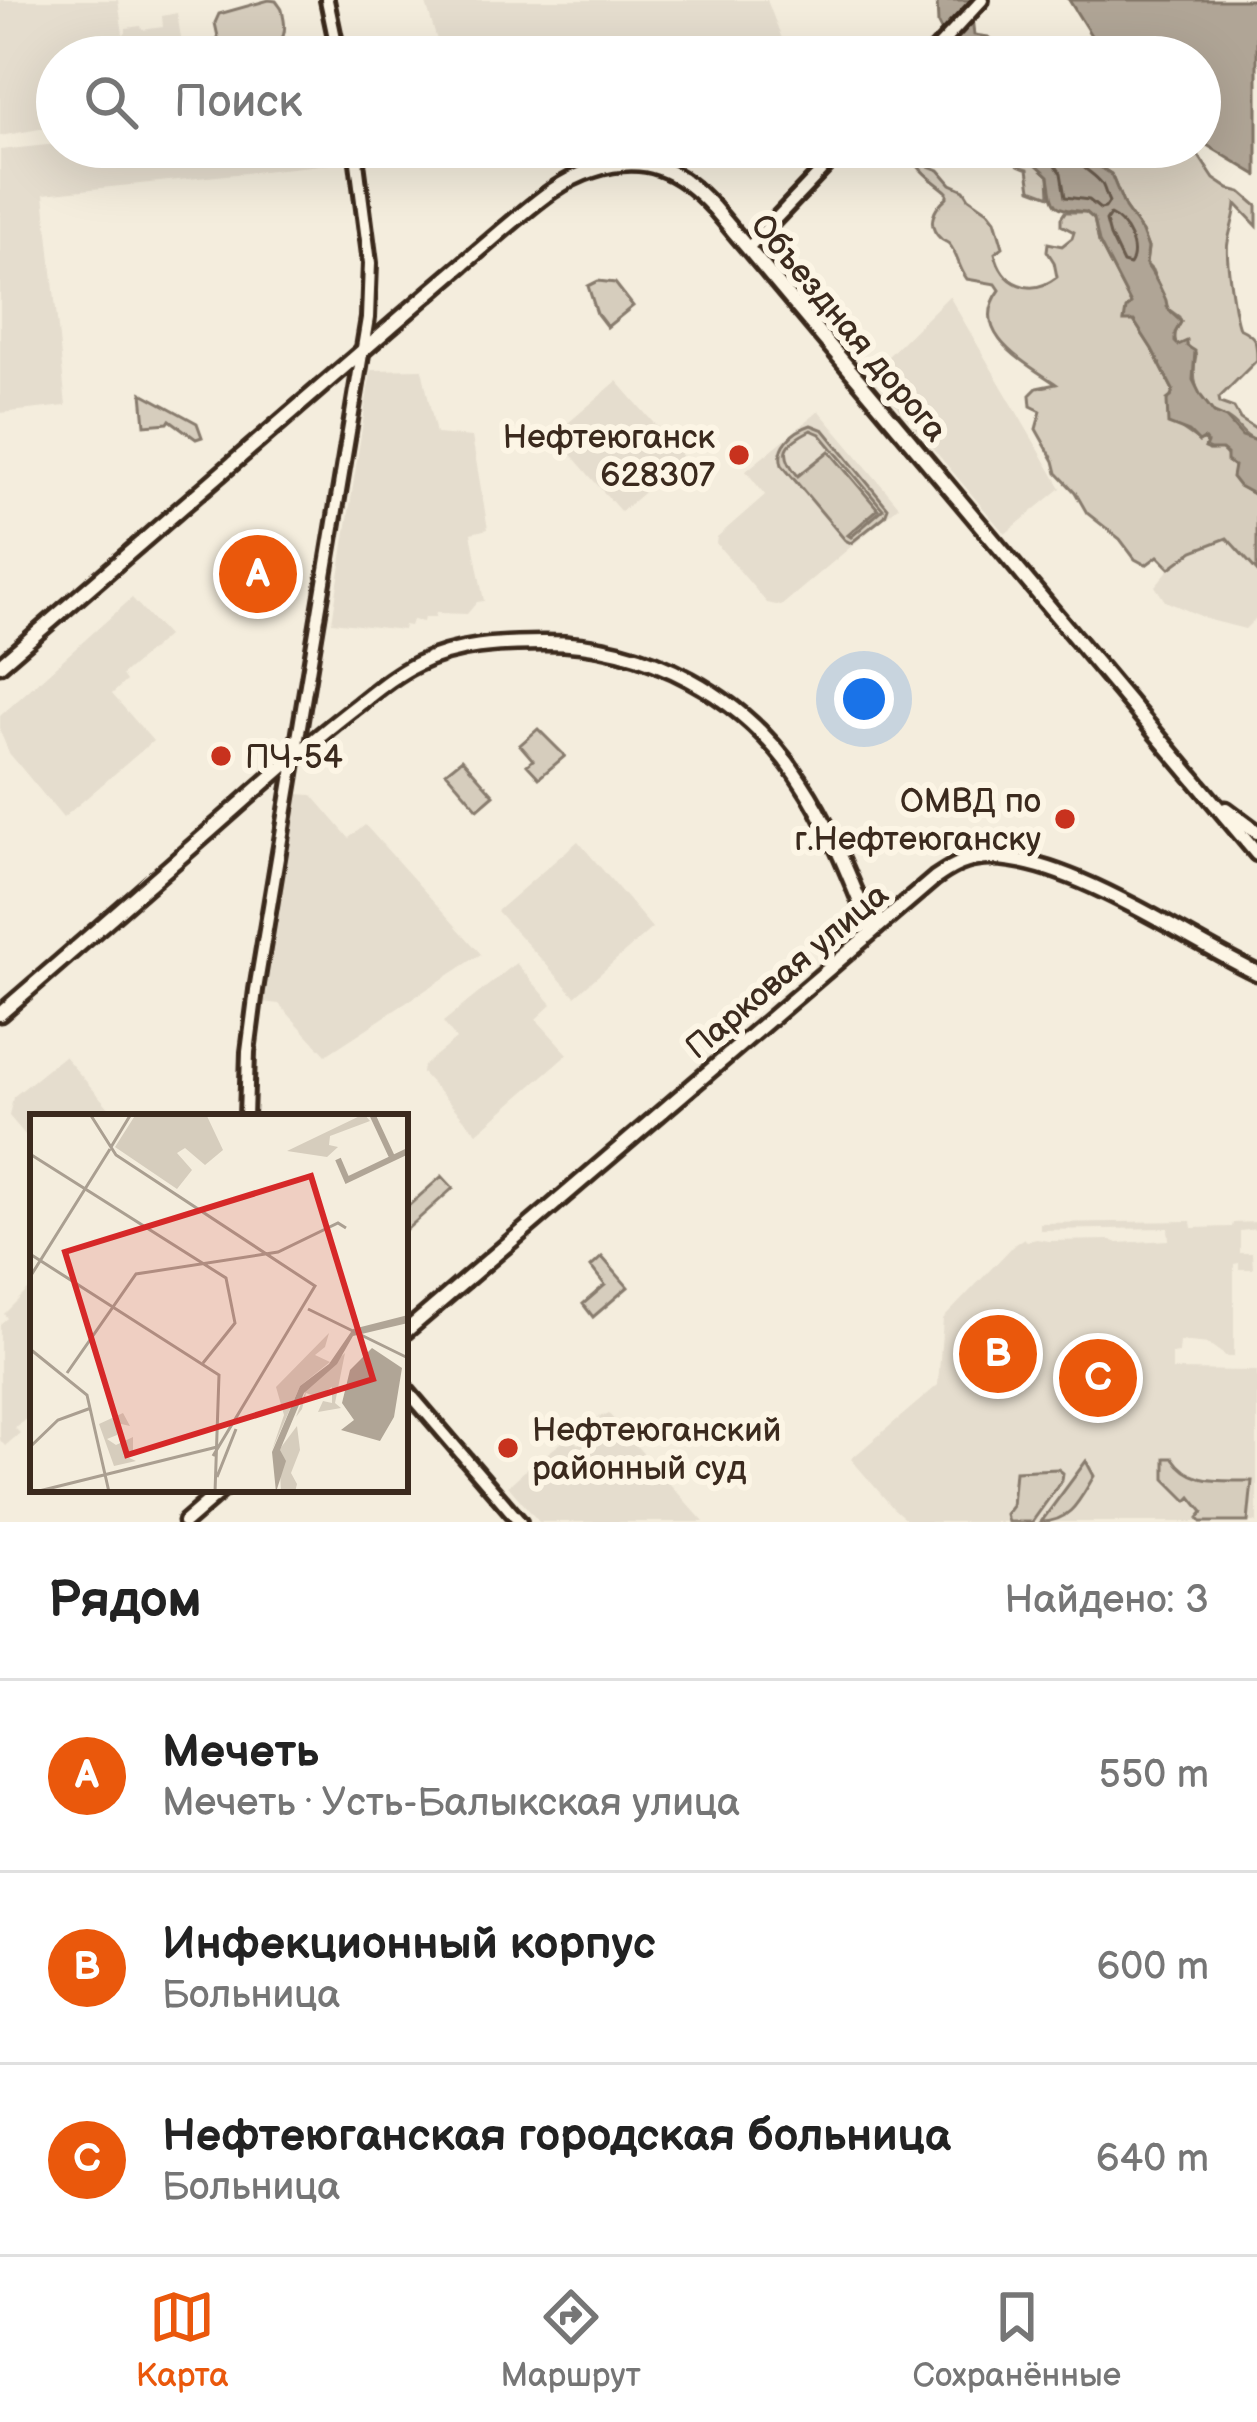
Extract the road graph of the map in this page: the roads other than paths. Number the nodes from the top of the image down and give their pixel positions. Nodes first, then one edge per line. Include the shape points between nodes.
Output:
1 (327, 0) edge
2 (982, 0) edge
3 (335, 36) edge
4 (949, 36) edge
5 (358, 168) edge
6 (600, 168) edge
7 (654, 168) edge
8 (824, 168) edge
9 (748, 248) junction
10 (363, 350) junction
11 (0, 665) edge
12 (296, 754) junction
13 (1206, 793) junction
14 (1257, 832) edge
15 (1257, 854) edge
16 (872, 931) junction
17 (1257, 973) edge
18 (0, 1014) edge
19 (246, 1114) edge
20 (408, 1329) edge
21 (408, 1391) edge
22 (220, 1492) edge
23 (185, 1522) edge
24 (520, 1522) edge

1 - 3 street
2 - 4 street
5 - 10 street via 370,263
6 - 10 main road, Объездная дорога via 552,190
7 - 9 main road, Объездная дорога via 696,188
8 - 9 street
9 - 13 main road, Объездная дорога
10 - 11 main road, Объездная дорога
10 - 12 street
12 - 16 main road via 395,677 449,652 555,643 626,653 709,690 782,756 821,817
12 - 18 main road
12 - 19 street via 255,996
13 - 14 main road
13 - 15 main road
16 - 17 main road, Парковая улица via 951,868 1005,859 1096,889
16 - 20 main road, Парковая улица
21 - 24 street
22 - 23 main road

